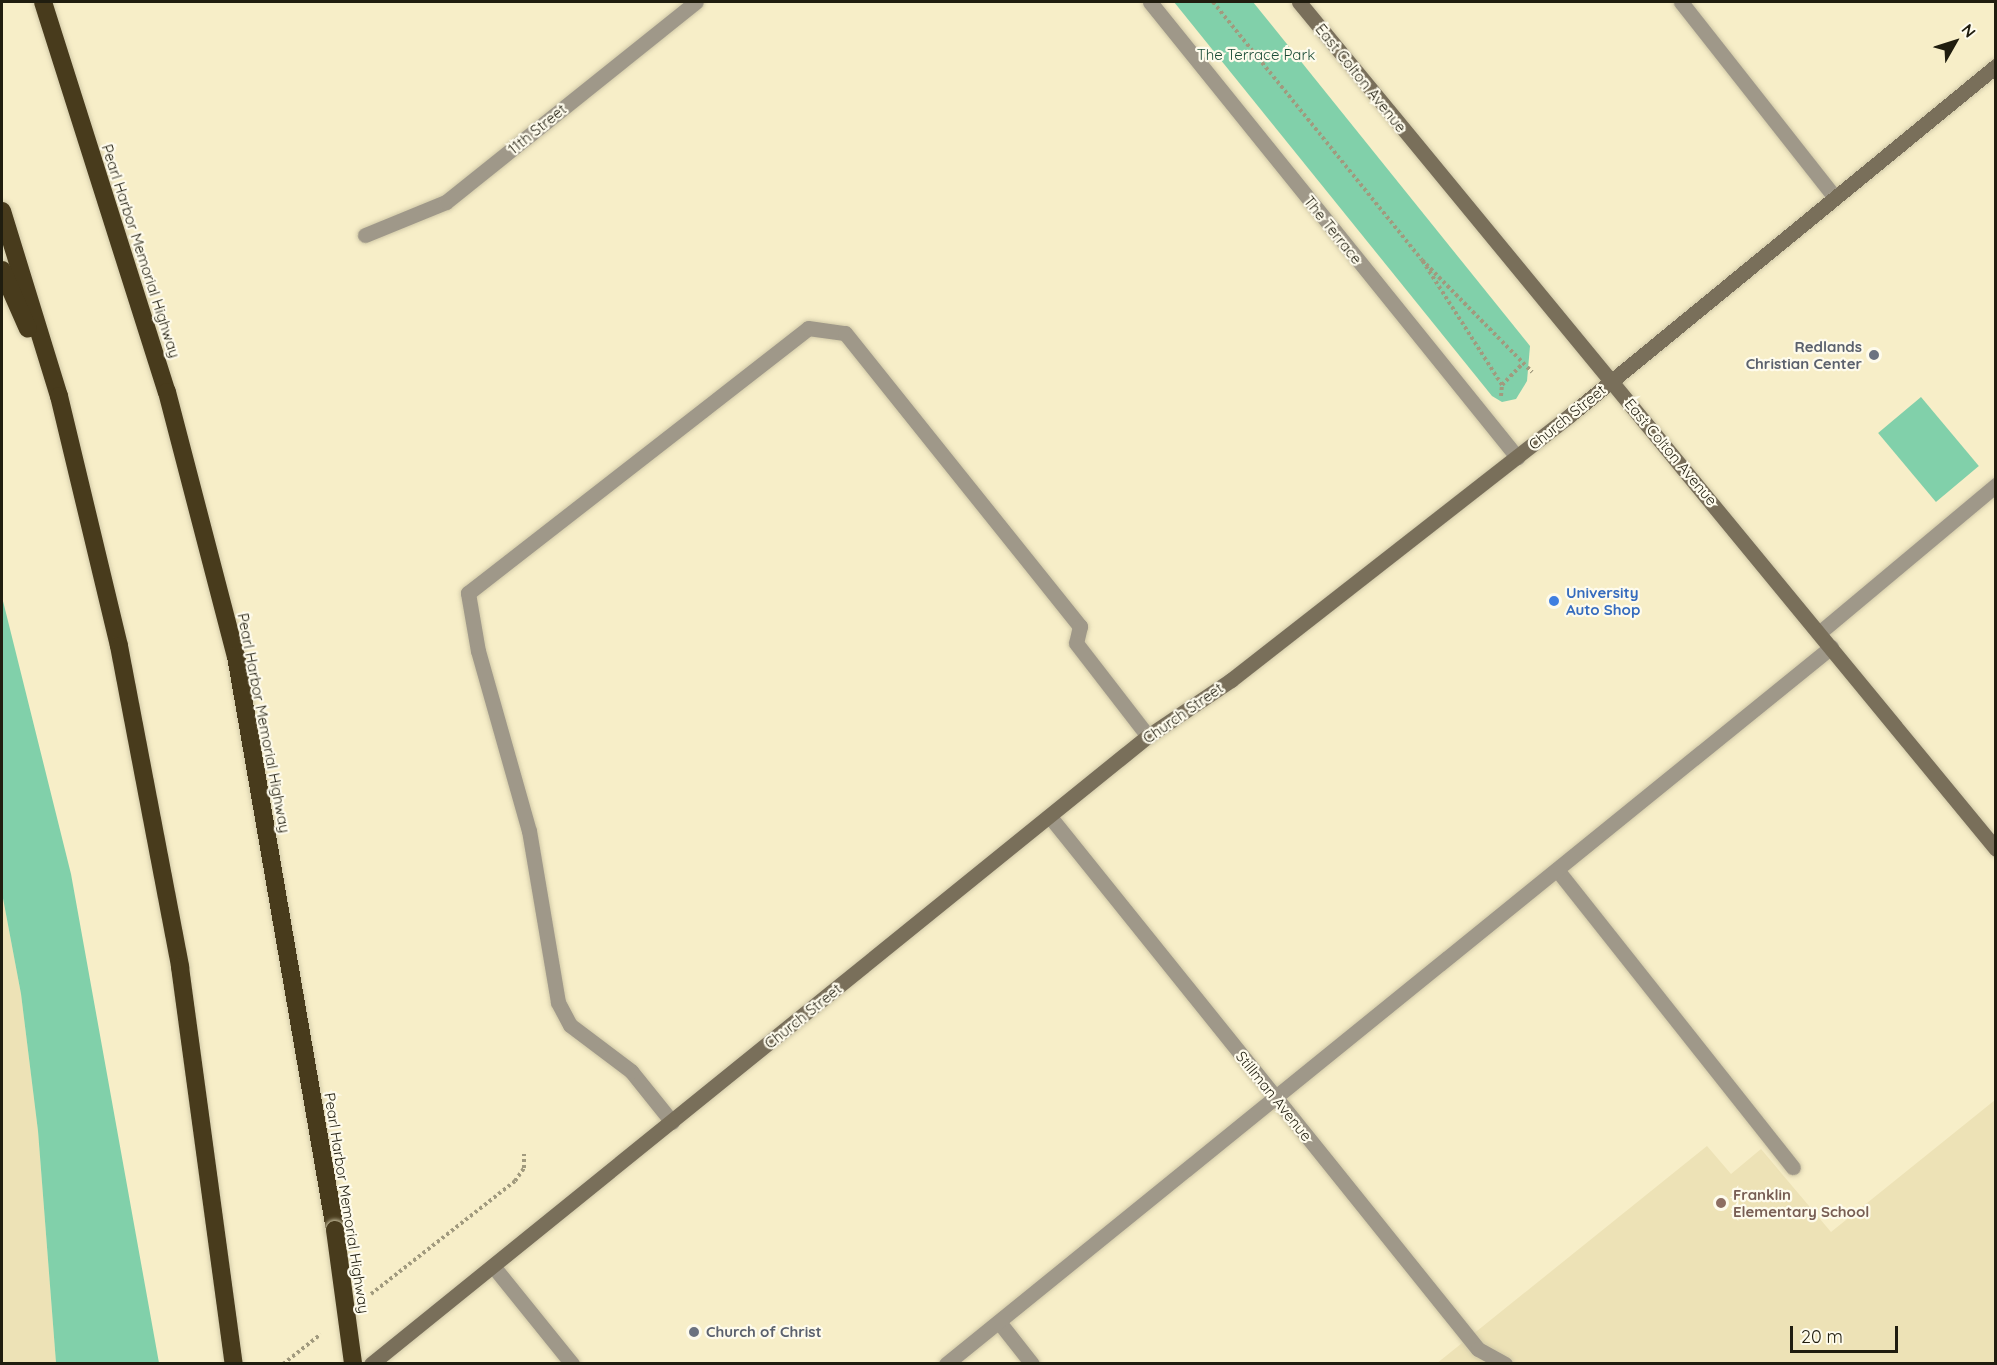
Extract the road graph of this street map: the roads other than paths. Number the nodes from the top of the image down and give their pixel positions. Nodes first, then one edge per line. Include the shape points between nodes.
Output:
1 (43, 2) edge
2 (696, 2) edge
3 (1150, 2) edge
4 (1299, 2) edge
5 (1681, 2) edge
6 (1995, 66) edge
7 (1833, 195) junction
8 (2, 211) edge
9 (365, 235) dead end
10 (2, 270) edge
11 (1611, 382) junction
12 (59, 396) junction
13 (1517, 457) junction
14 (1995, 485) edge
15 (1819, 633) junction
16 (1831, 647) junction
17 (1148, 736) junction
18 (1051, 818) junction
19 (1995, 849) edge
20 (1558, 871) junction
21 (1273, 1096) junction
22 (672, 1122) junction
23 (1793, 1167) dead end
24 (493, 1266) junction
25 (999, 1322) junction
26 (234, 1364) edge
27 (353, 1364) edge
28 (371, 1364) edge
29 (572, 1364) edge
30 (946, 1364) edge
31 (1032, 1364) edge
32 (1505, 1364) edge

1 - 27 highway, Pearl Harbor Memorial Highway, bridge via 167,392 236,656 336,1230
2 - 9 street, 11th Street via 446,202
3 - 13 street, The Terrace
4 - 11 street, East Colton Avenue
5 - 7 street
6 - 7 street, Church Street
7 - 11 street, Church Street
8 - 12 highway
10 - 12 highway
11 - 13 street, Church Street
11 - 15 street, East Colton Avenue
12 - 26 highway via 119,646 178,956
13 - 17 street, Church Street via 1232,680
14 - 15 street
15 - 16 street, East Colton Avenue
16 - 19 street, East Colton Avenue
16 - 20 street
17 - 18 street, Church Street
17 - 22 street via 1076,643 1080,626 845,333 808,328 468,593 478,651 529,831 558,1002 570,1025 631,1071
18 - 21 street, Stillman Avenue
18 - 22 street, Church Street
20 - 21 street
20 - 23 street
21 - 25 street
21 - 32 street, Stillman Avenue via 1478,1349
22 - 24 street, Church Street
24 - 28 street, Church Street
24 - 29 street
25 - 30 street
25 - 31 street

